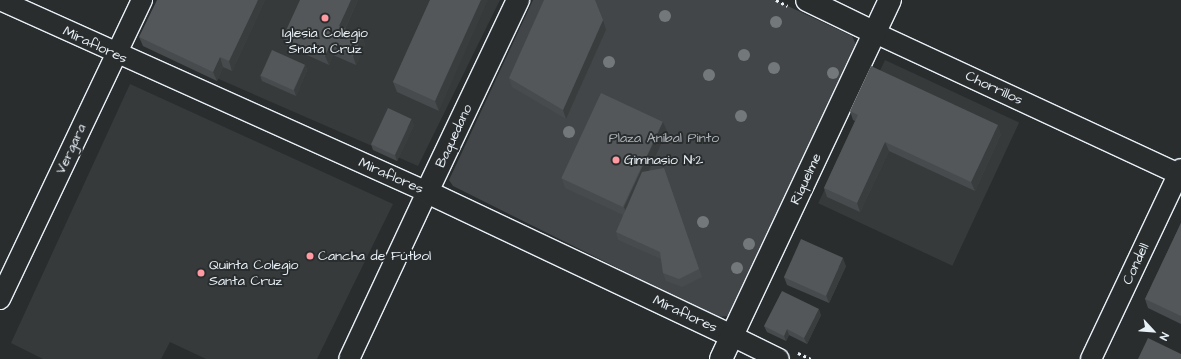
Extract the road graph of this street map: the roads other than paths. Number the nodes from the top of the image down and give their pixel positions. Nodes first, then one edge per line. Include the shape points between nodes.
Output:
1 (0, 0) edge
2 (142, 0) edge
3 (518, 0) edge
4 (807, 0) edge
5 (890, 0) edge
6 (875, 33) junction
7 (116, 55) junction
8 (1180, 173) edge
9 (427, 192) junction
10 (0, 299) edge
11 (732, 336) junction
12 (349, 359) edge
13 (721, 359) edge
14 (779, 359) edge
15 (1091, 359) edge

1 - 7 street, Miraflores
2 - 7 street, Vergara
3 - 9 street, Baquedano
4 - 6 street, Chorrillos
5 - 6 street, Riquelme
6 - 8 street, Chorrillos
6 - 11 street, Riquelme
7 - 9 street, Miraflores
7 - 10 street, Vergara
8 - 15 street, Condell
9 - 11 street, Miraflores
9 - 12 street, Baquedano
11 - 13 street, Riquelme
11 - 14 street, Miraflores

